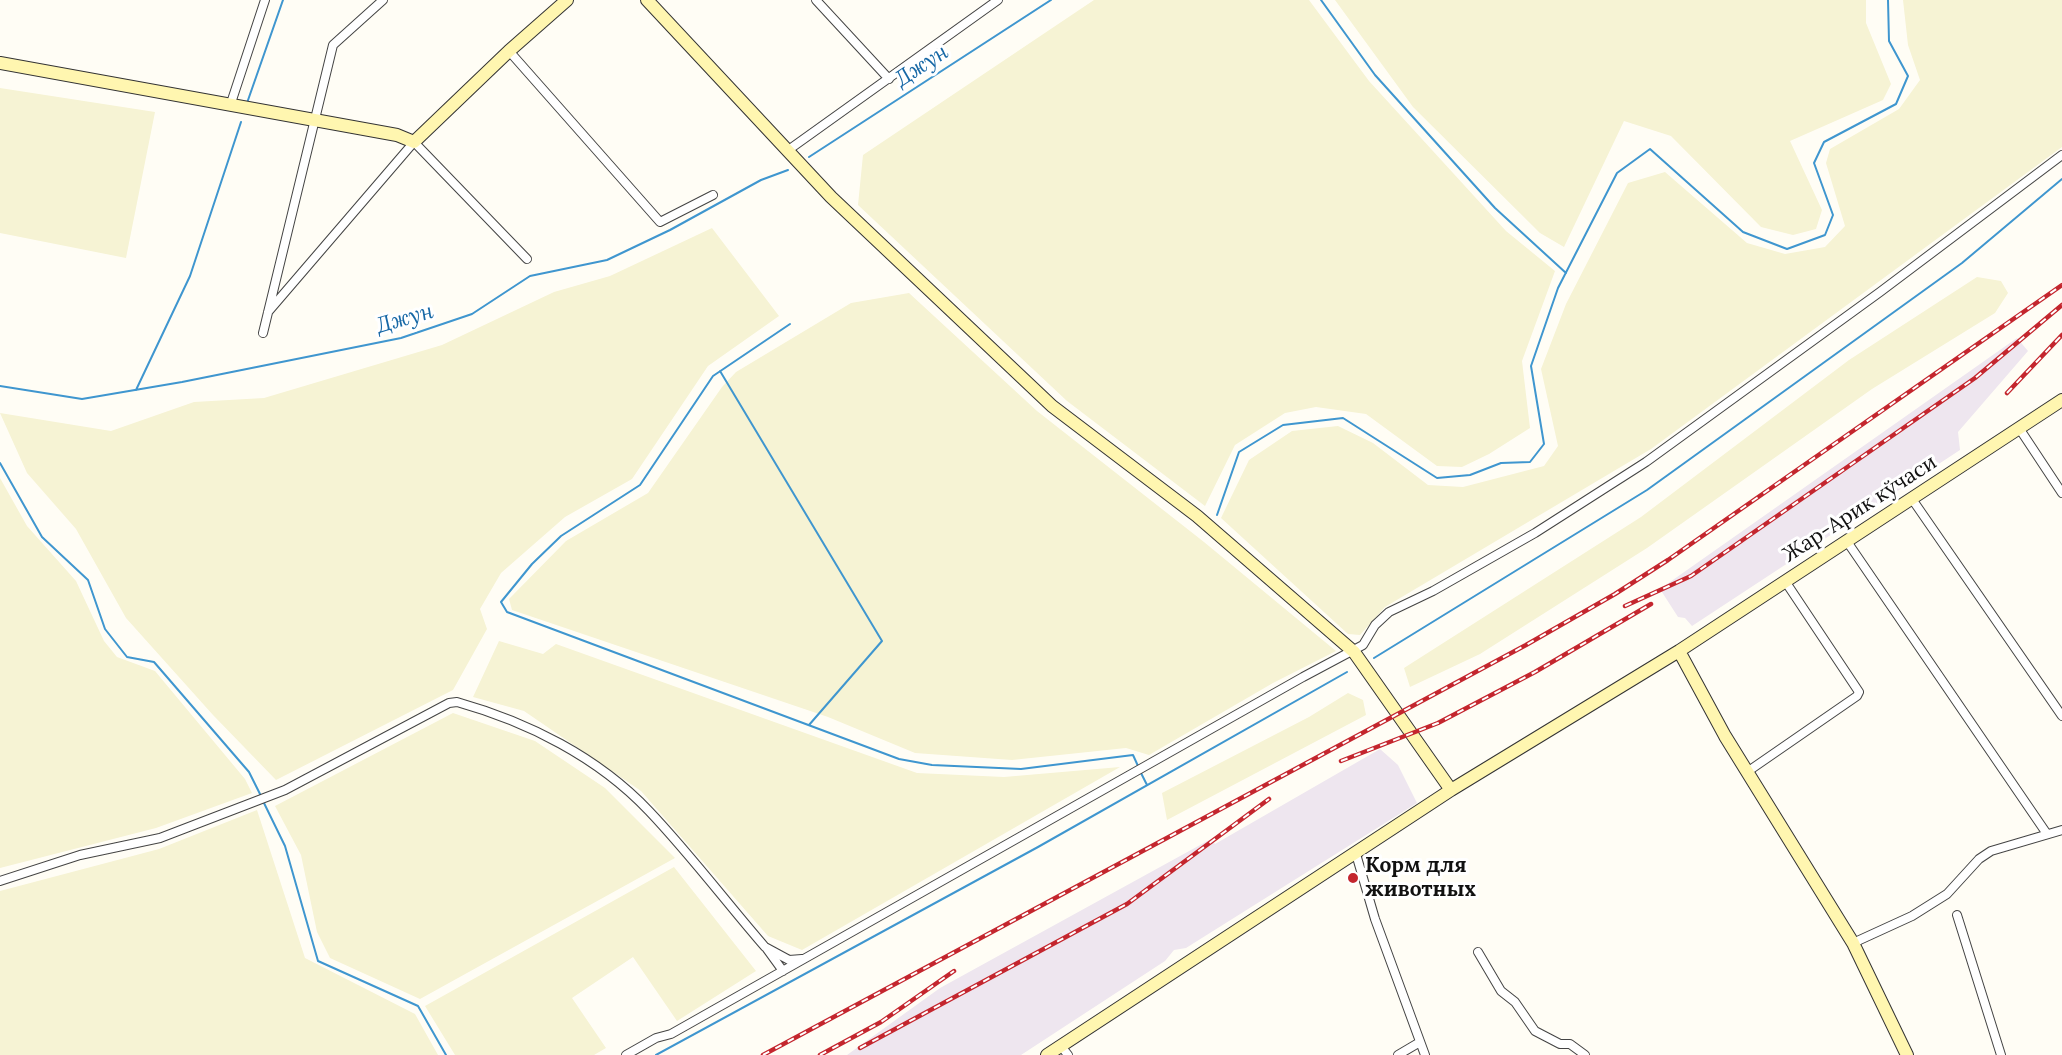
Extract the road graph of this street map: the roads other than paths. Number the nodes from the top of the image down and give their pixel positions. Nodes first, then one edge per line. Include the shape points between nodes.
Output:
1 (264, 0) edge
2 (383, 0) edge
3 (567, 0) edge
4 (647, 0) edge
5 (816, 0) edge
6 (992, 1) edge
7 (509, 51) junction
8 (0, 63) edge
9 (889, 79) junction
10 (230, 106) junction
11 (315, 121) junction
12 (414, 142) junction
13 (787, 151) junction
14 (2062, 155) edge
15 (713, 195) dead end
16 (527, 259) dead end
17 (268, 312) junction
18 (263, 333) dead end
19 (2062, 400) edge
20 (2019, 428) junction
21 (2062, 493) edge
22 (1912, 499) junction
23 (1846, 540) junction
24 (1785, 581) junction
25 (1679, 651) junction
26 (1354, 652) junction
27 (2062, 716) edge
28 (1747, 772) junction
29 (1451, 790) junction
30 (2062, 830) edge
31 (2047, 834) junction
32 (1356, 854) junction
33 (0, 881) edge
34 (1956, 915) dead end
35 (1853, 943) junction
36 (765, 947) junction
37 (1478, 952) dead end
38 (804, 959) junction
39 (783, 971) junction
40 (1420, 1042) junction
41 (1064, 1050) edge
42 (626, 1055) edge
43 (1047, 1055) edge
44 (1398, 1055) edge
45 (1425, 1055) edge
46 (1585, 1055) edge
47 (1906, 1055) edge
48 (2001, 1055) edge

1 - 10 street
2 - 11 street via 333,45
3 - 7 main road
4 - 13 main road
5 - 9 street
6 - 9 street
7 - 12 main road
7 - 15 street via 660,222
8 - 10 main road
9 - 13 street
10 - 11 main road
11 - 12 main road via 397,135
11 - 17 street
12 - 16 street
12 - 17 street
13 - 26 main road via 1052,406 1197,516
14 - 26 street via 1646,462 1535,533 1389,612
17 - 18 street
19 - 20 main road, Жар-Арик кўчаси
20 - 21 street
20 - 22 main road, Жар-Арик кўчаси
22 - 23 main road, Жар-Арик кўчаси
22 - 27 street
23 - 24 main road, Жар-Арик кўчаси
23 - 31 street
24 - 25 main road, Жар-Арик кўчаси
24 - 28 street via 1858,692
25 - 28 main road
25 - 29 main road, Жар-Арик кўчаси
26 - 29 main road
26 - 38 street via 1303,677
28 - 35 main road
29 - 32 main road, Жар-Арик кўчаси
30 - 31 street
31 - 35 street via 1991,850 1947,894 1912,916
32 - 40 street
32 - 41 main road, Жар-Арик кўчаси
33 - 36 street via 80,855 160,838 285,790 457,702 540,731 592,764 648,809
34 - 48 street
35 - 47 main road
36 - 38 street via 789,960
36 - 39 street
37 - 46 street via 1501,991 1515,1002 1535,1031 1560,1044 1570,1044
38 - 39 street
39 - 42 street
40 - 44 street
40 - 45 street
41 - 43 main road, Жар-Арик кўчаси

